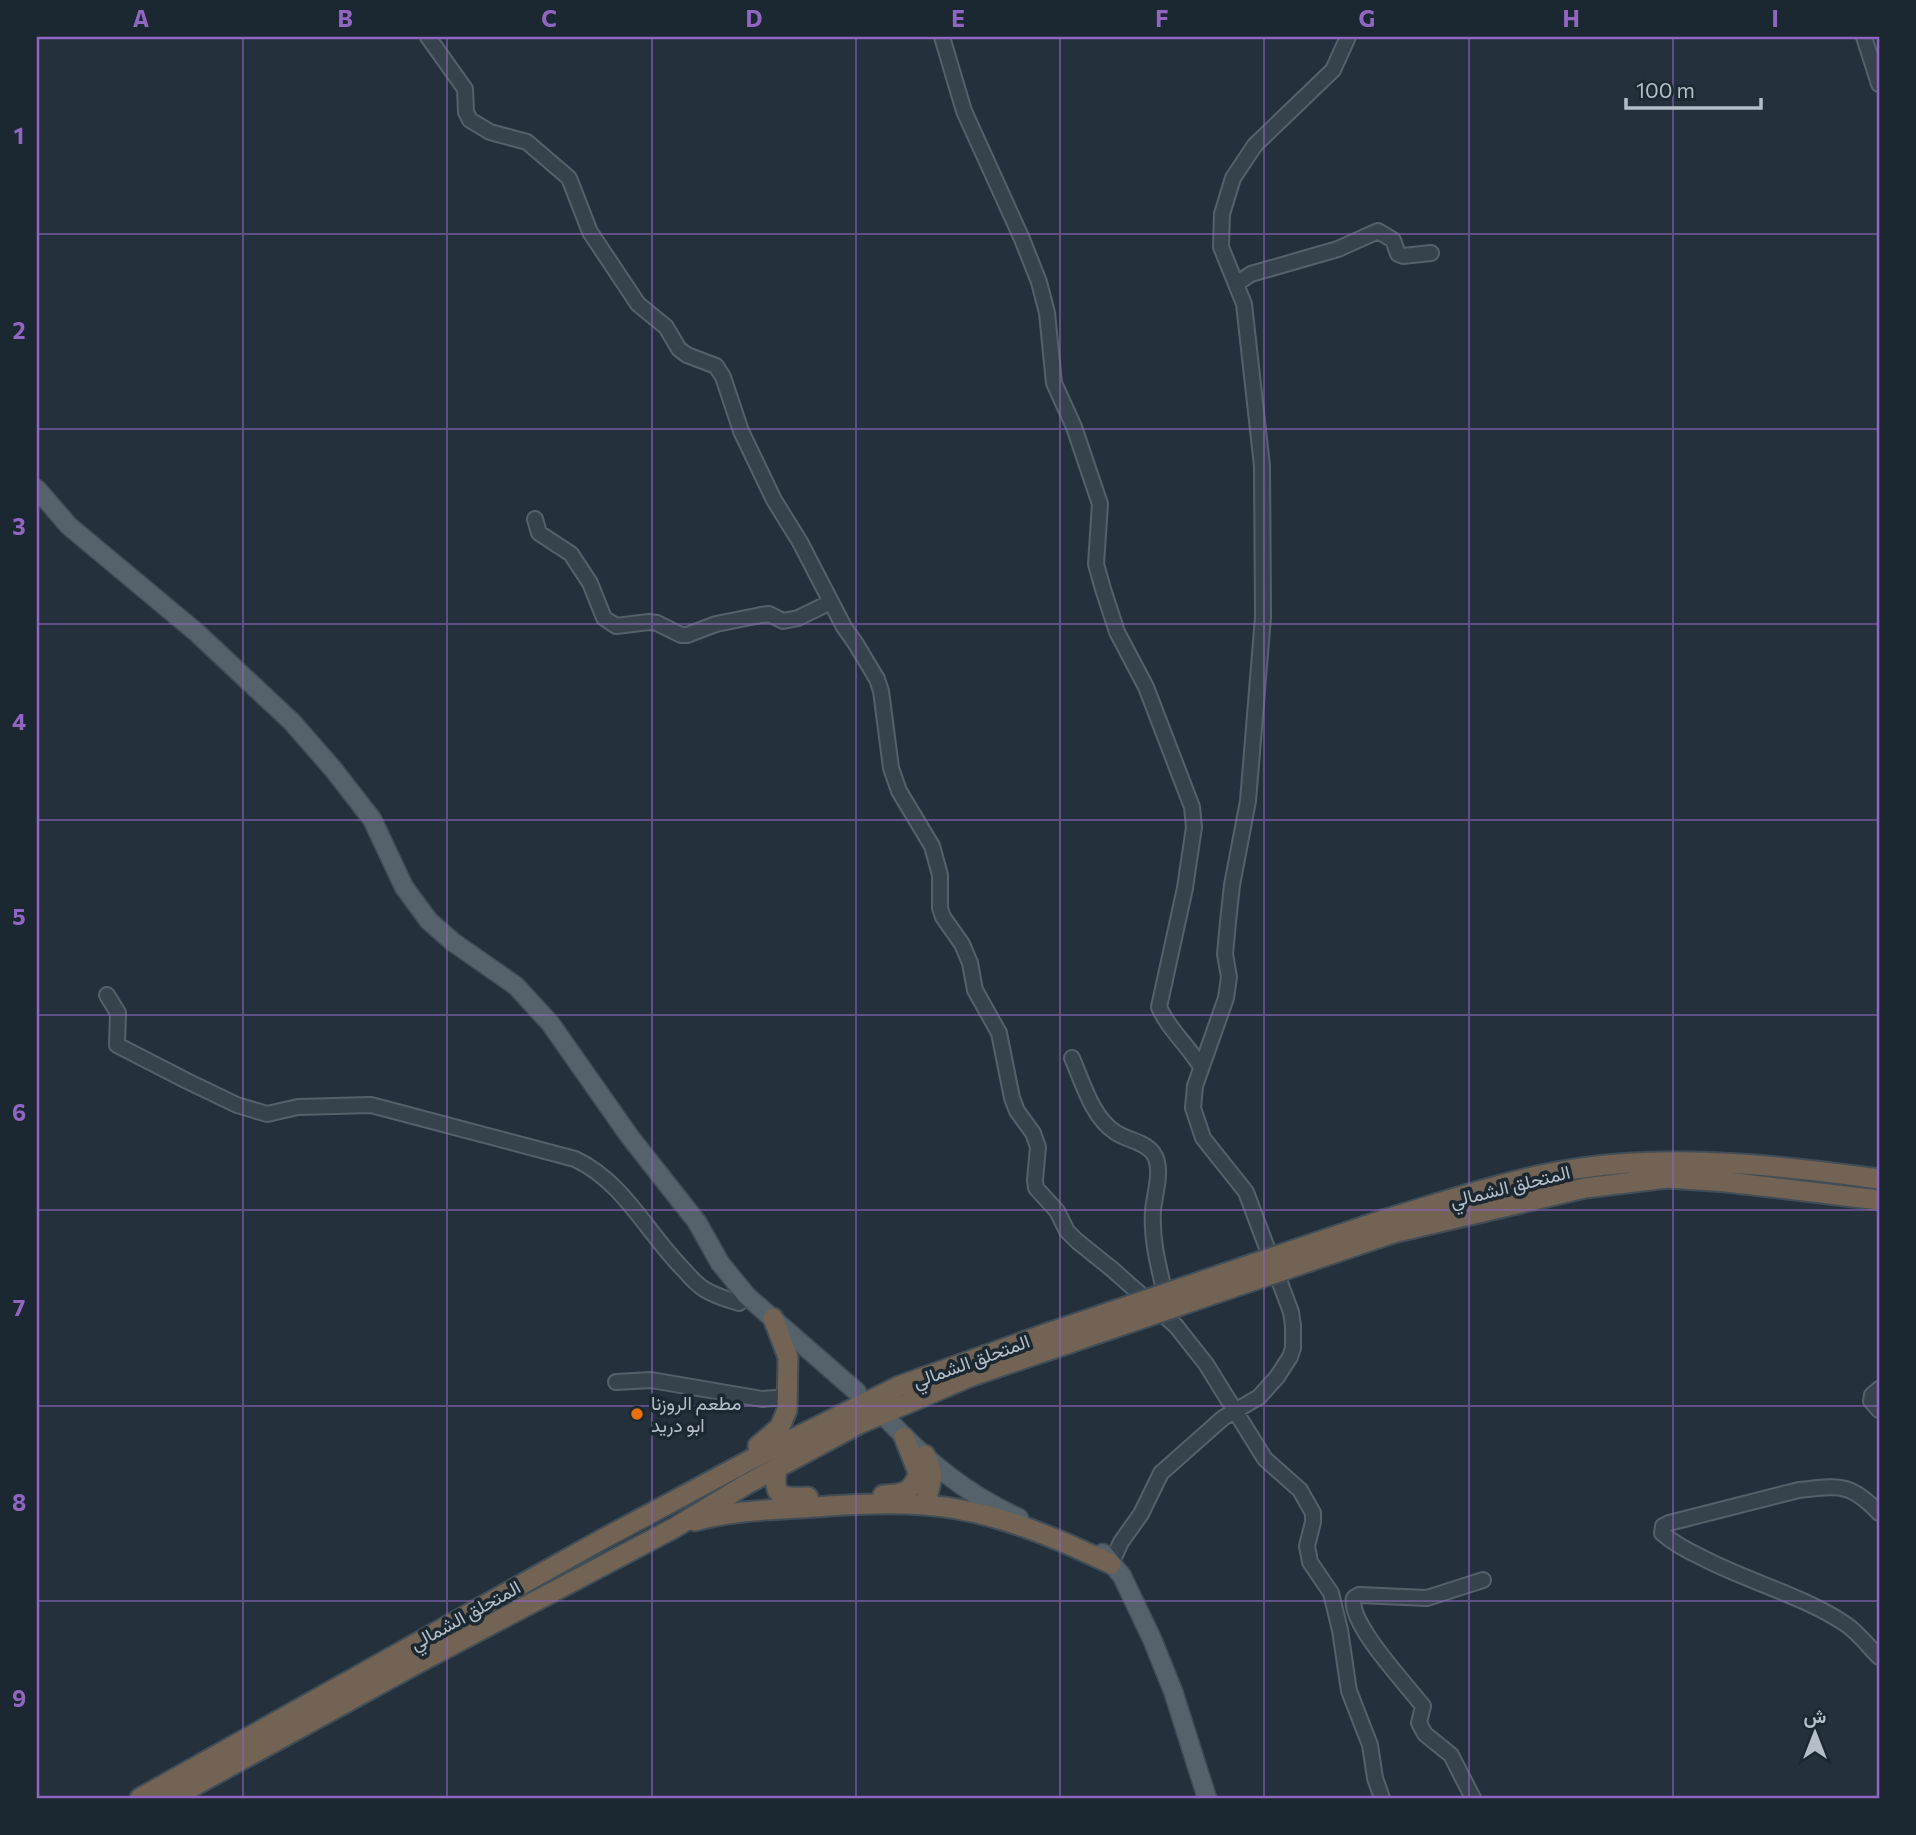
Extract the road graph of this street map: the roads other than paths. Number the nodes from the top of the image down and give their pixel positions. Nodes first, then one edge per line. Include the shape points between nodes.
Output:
1 (428, 37) edge
2 (943, 37) edge
3 (1348, 37) edge
4 (1864, 37) edge
5 (1879, 84) edge
6 (1431, 253) dead end
7 (1236, 284) junction
8 (37, 489) edge
9 (535, 519) dead end
10 (831, 602) junction
11 (107, 995) dead end
12 (1072, 1058) dead end
13 (1201, 1067) junction
14 (1879, 1179) edge
15 (1879, 1200) edge
16 (1389, 1226) junction
17 (747, 1296) junction
18 (773, 1318) joint
19 (1170, 1321) junction
20 (1049, 1341) junction
21 (793, 1345) junction
22 (616, 1382) dead end
23 (1879, 1389) edge
24 (858, 1392) dead end
25 (787, 1404) junction
26 (1879, 1410) edge
27 (1236, 1411) junction
28 (843, 1412) junction
29 (888, 1420) dead end
30 (904, 1437) junction
31 (925, 1455) junction
32 (777, 1469) junction
33 (918, 1475) junction
34 (694, 1489) junction
35 (897, 1494) junction
36 (931, 1502) junction
37 (993, 1506) junction
38 (1879, 1513) edge
39 (674, 1528) junction
40 (1111, 1564) junction
41 (1483, 1580) dead end
42 (1879, 1657) edge
43 (140, 1798) edge
44 (172, 1798) edge
45 (1207, 1798) edge
46 (1382, 1798) edge
47 (1473, 1798) edge

1 - 10 street via 466,89 470,120 490,132 527,142 569,178 590,232 638,304 666,327 679,349 716,366 749,449
2 - 13 street via 964,111 1039,282 1054,383 1100,504 1096,564 1103,589 1192,807 1194,827 1185,888 1159,1007
3 - 7 street via 1333,70 1266,133 1233,178 1222,214 1222,247
4 - 5 street
6 - 7 street via 1398,254 1393,240 1378,231 1338,249 1251,274
7 - 13 street via 1244,304 1262,466 1263,617 1248,801 1228,922 1228,988
8 - 17 main road via 69,526 213,647 300,731 372,819 404,887 429,921 516,986 550,1023
9 - 10 street via 539,533 571,554 590,583 604,618 616,626 657,623 687,635 761,615 783,621 798,618
10 - 19 street via 877,679 891,768 899,791 932,846 940,874 943,917 970,962 975,989 999,1033 1012,1098 1038,1147 1036,1188 1077,1241
11 - 17 street via 118,1013 117,1045 237,1105 267,1114 298,1107 371,1105 583,1163 610,1181 672,1259 701,1287 739,1303
12 - 19 street via 1099,1118 1115,1133 1153,1153 1157,1182 1153,1236
13 - 27 street via 1193,1108 1197,1124 1210,1149 1246,1192 1293,1326 1293,1348 1282,1369 1259,1397
14 - 16 highway, المتحلق الشمالي via 1790,1167 1682,1162 1581,1168 1503,1185
15 - 16 highway, المتحلق الشمالي via 1668,1178 1585,1188
16 - 20 highway, المتحلق الشمالي, bridge
17 - 18 main road
18 - 21 highway
19 - 27 street via 1206,1364
20 - 28 highway, المتحلق الشمالي via 899,1387
20 - 32 highway, المتحلق الشمالي via 859,1424
21 - 24 main road
21 - 25 highway
22 - 25 street via 651,1380
23 - 26 street via 1871,1401
25 - 28 highway via 793,1416 804,1418
25 - 34 highway via 780,1427 771,1436
27 - 40 street via 1161,1473
27 - 46 street via 1265,1459 1300,1490 1313,1513 1307,1546 1310,1562 1331,1593 1349,1691 1370,1745
28 - 34 highway, المتحلق الشمالي
29 - 30 main road
30 - 31 main road
30 - 33 highway
31 - 36 highway via 932,1472
31 - 37 main road via 952,1480
32 - 35 highway via 774,1485 786,1498
32 - 39 highway, المتحلق الشمالي
33 - 35 highway via 913,1487
33 - 36 highway
34 - 43 highway, المتحلق الشمالي
35 - 36 highway
36 - 37 highway via 959,1498
36 - 39 highway via 743,1512
36 - 40 highway via 1015,1525
37 - 40 main road via 1106,1554
38 - 42 street via 1852,1490 1819,1488 1669,1523 1662,1532 1710,1562 1843,1622
39 - 44 highway, المتحلق الشمالي
40 - 45 main road via 1129,1589 1173,1691
41 - 47 street via 1432,1597 1362,1595 1352,1602 1359,1624 1423,1706 1419,1723 1425,1734 1451,1755

